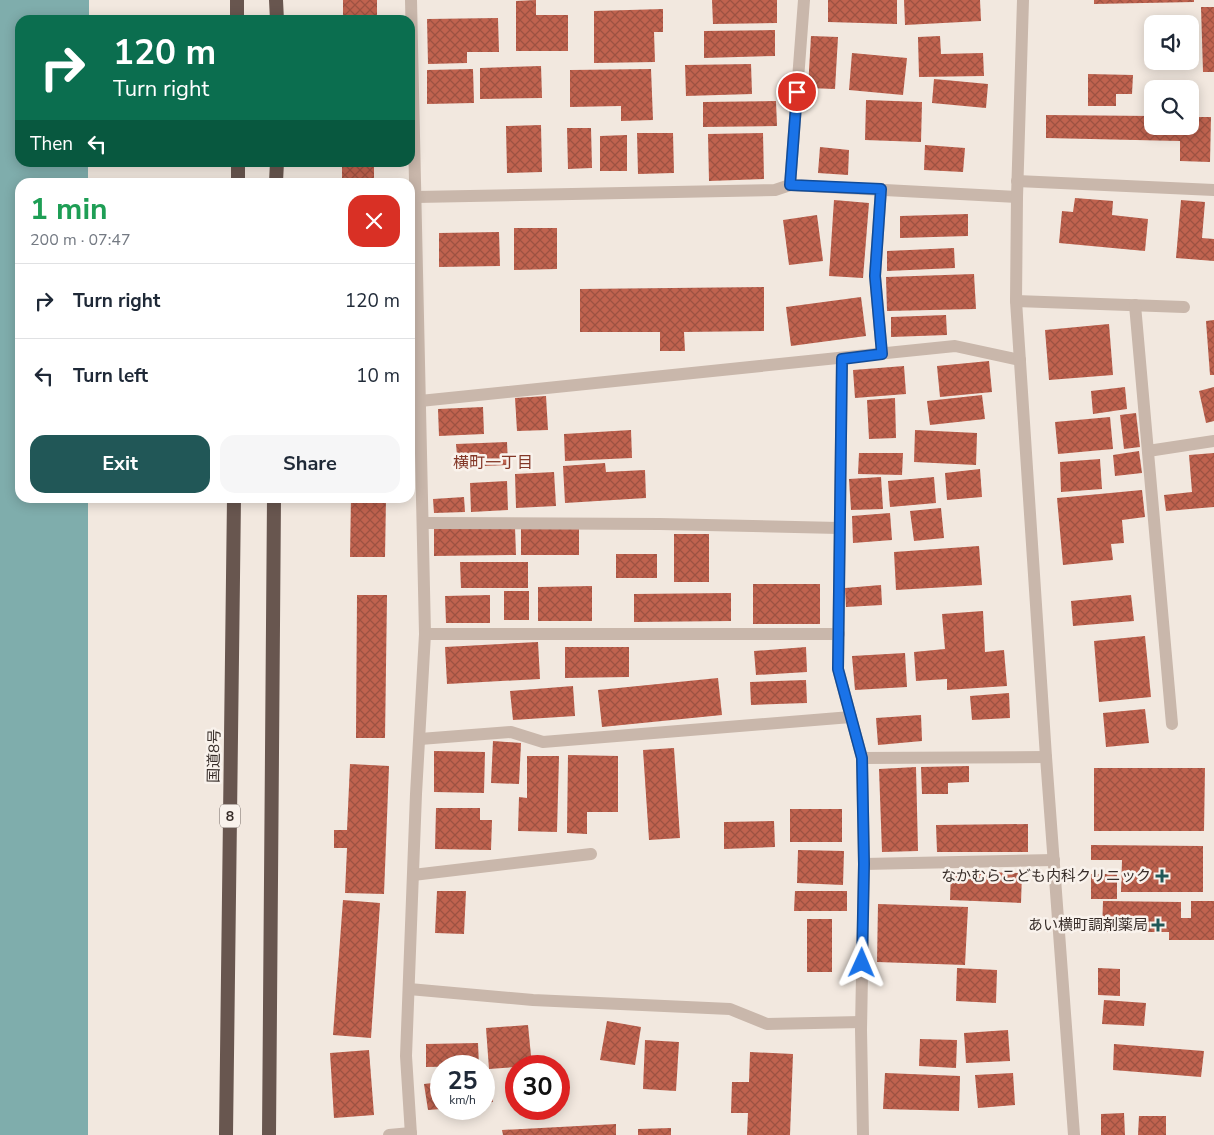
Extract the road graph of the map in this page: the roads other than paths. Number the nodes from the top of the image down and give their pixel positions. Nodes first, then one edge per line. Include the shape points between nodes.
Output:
1 (237, 0) edge
2 (276, 0) edge
3 (411, 0) edge
4 (804, 0) edge
5 (1023, 0) edge
6 (237, 15) edge
7 (277, 15) edge
8 (411, 15) edge
9 (415, 158) edge
10 (1017, 181) junction
11 (790, 185) junction
12 (881, 189) junction
13 (1214, 190) edge
14 (416, 197) junction
15 (1017, 197) junction
16 (1016, 301) junction
17 (1135, 305) junction
18 (1184, 307) dead end
19 (882, 354) junction
20 (842, 359) junction
21 (1020, 360) junction
22 (420, 401) junction
23 (1214, 441) edge
24 (1148, 451) junction
25 (234, 503) edge
26 (274, 503) edge
27 (423, 523) junction
28 (840, 528) junction
29 (425, 634) junction
30 (839, 634) junction
31 (851, 717) junction
32 (1172, 724) dead end
33 (420, 739) junction
34 (1046, 756) junction
35 (862, 758) junction
36 (591, 854) dead end
37 (1054, 860) junction
38 (864, 864) junction
39 (413, 875) junction
40 (409, 989) junction
41 (861, 1022) junction
42 (411, 1134) edge
43 (226, 1135) edge
44 (269, 1135) edge
45 (389, 1135) edge
46 (863, 1135) edge
47 (1074, 1135) edge

1 - 6 highway
2 - 7 highway
3 - 8 street
4 - 11 street
5 - 10 street
9 - 14 street
10 - 13 street
10 - 15 street
11 - 12 street
11 - 14 street via 775,190
12 - 15 street
12 - 19 street via 875,276
14 - 22 street
15 - 16 street
16 - 17 street
16 - 21 street
17 - 18 street
17 - 24 street
19 - 20 street
19 - 21 street via 955,346
20 - 22 street
20 - 28 street
21 - 34 street
22 - 27 street
23 - 24 street
24 - 32 street
25 - 43 highway, 国道8号 / 8
26 - 44 highway
27 - 28 street
27 - 29 street
28 - 30 street
29 - 30 street
29 - 33 street
30 - 31 street via 838,669
31 - 33 street via 543,742 511,732
31 - 35 street
33 - 39 street
34 - 35 street
34 - 37 street
35 - 38 street
36 - 39 street
37 - 38 street
37 - 47 street
38 - 41 street
39 - 40 street
40 - 41 street via 534,1000 730,1009 767,1024
40 - 42 street via 406,1056
41 - 46 street
42 - 45 street

